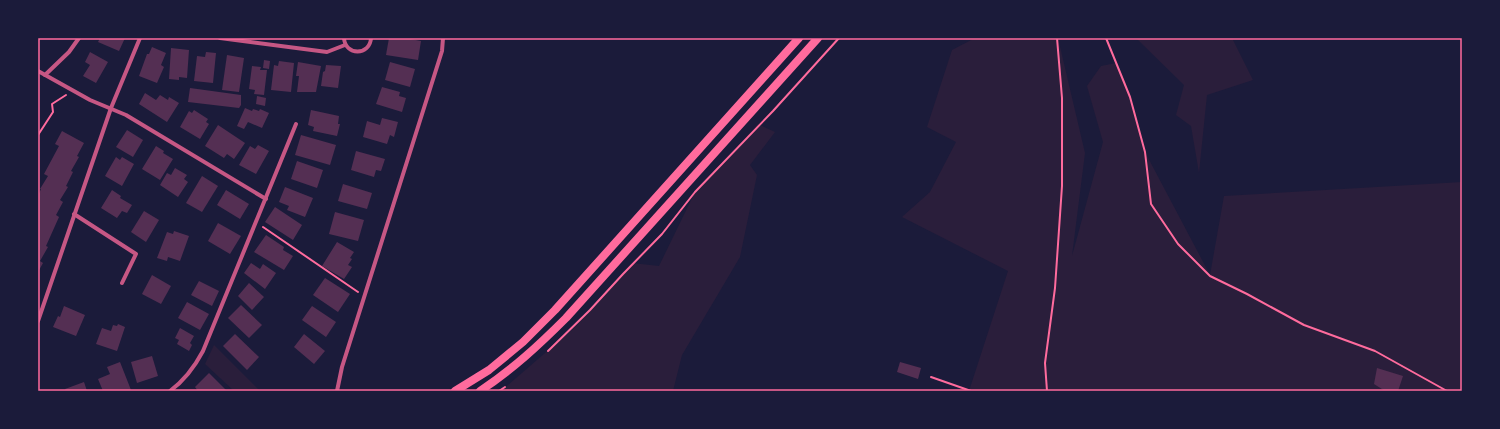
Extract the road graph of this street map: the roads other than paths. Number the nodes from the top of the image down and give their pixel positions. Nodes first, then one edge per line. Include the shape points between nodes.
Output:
1 (79, 38) edge
2 (140, 38) edge
3 (220, 38) edge
4 (344, 38) edge
5 (371, 38) edge
6 (443, 38) edge
7 (799, 38) edge
8 (818, 38) edge
9 (346, 45) junction
10 (38, 71) edge
11 (45, 75) junction
12 (111, 108) junction
13 (296, 124) dead end
14 (266, 199) junction
15 (74, 214) junction
16 (122, 283) dead end
17 (38, 322) edge
18 (170, 391) edge
19 (337, 391) edge
20 (455, 391) edge
21 (480, 391) edge

1 - 11 street via 69,52
2 - 12 street
3 - 9 street via 327,52
4 - 9 street
5 - 9 street via 367,48 360,52 352,51
6 - 19 street via 442,51 342,367
7 - 20 main road via 550,315 489,370
8 - 21 main road via 566,318 535,350
10 - 11 street
11 - 12 street via 90,100
12 - 14 street
12 - 15 street
13 - 14 street
14 - 18 street via 203,351 193,370 182,383
15 - 16 street via 136,254
15 - 17 street

